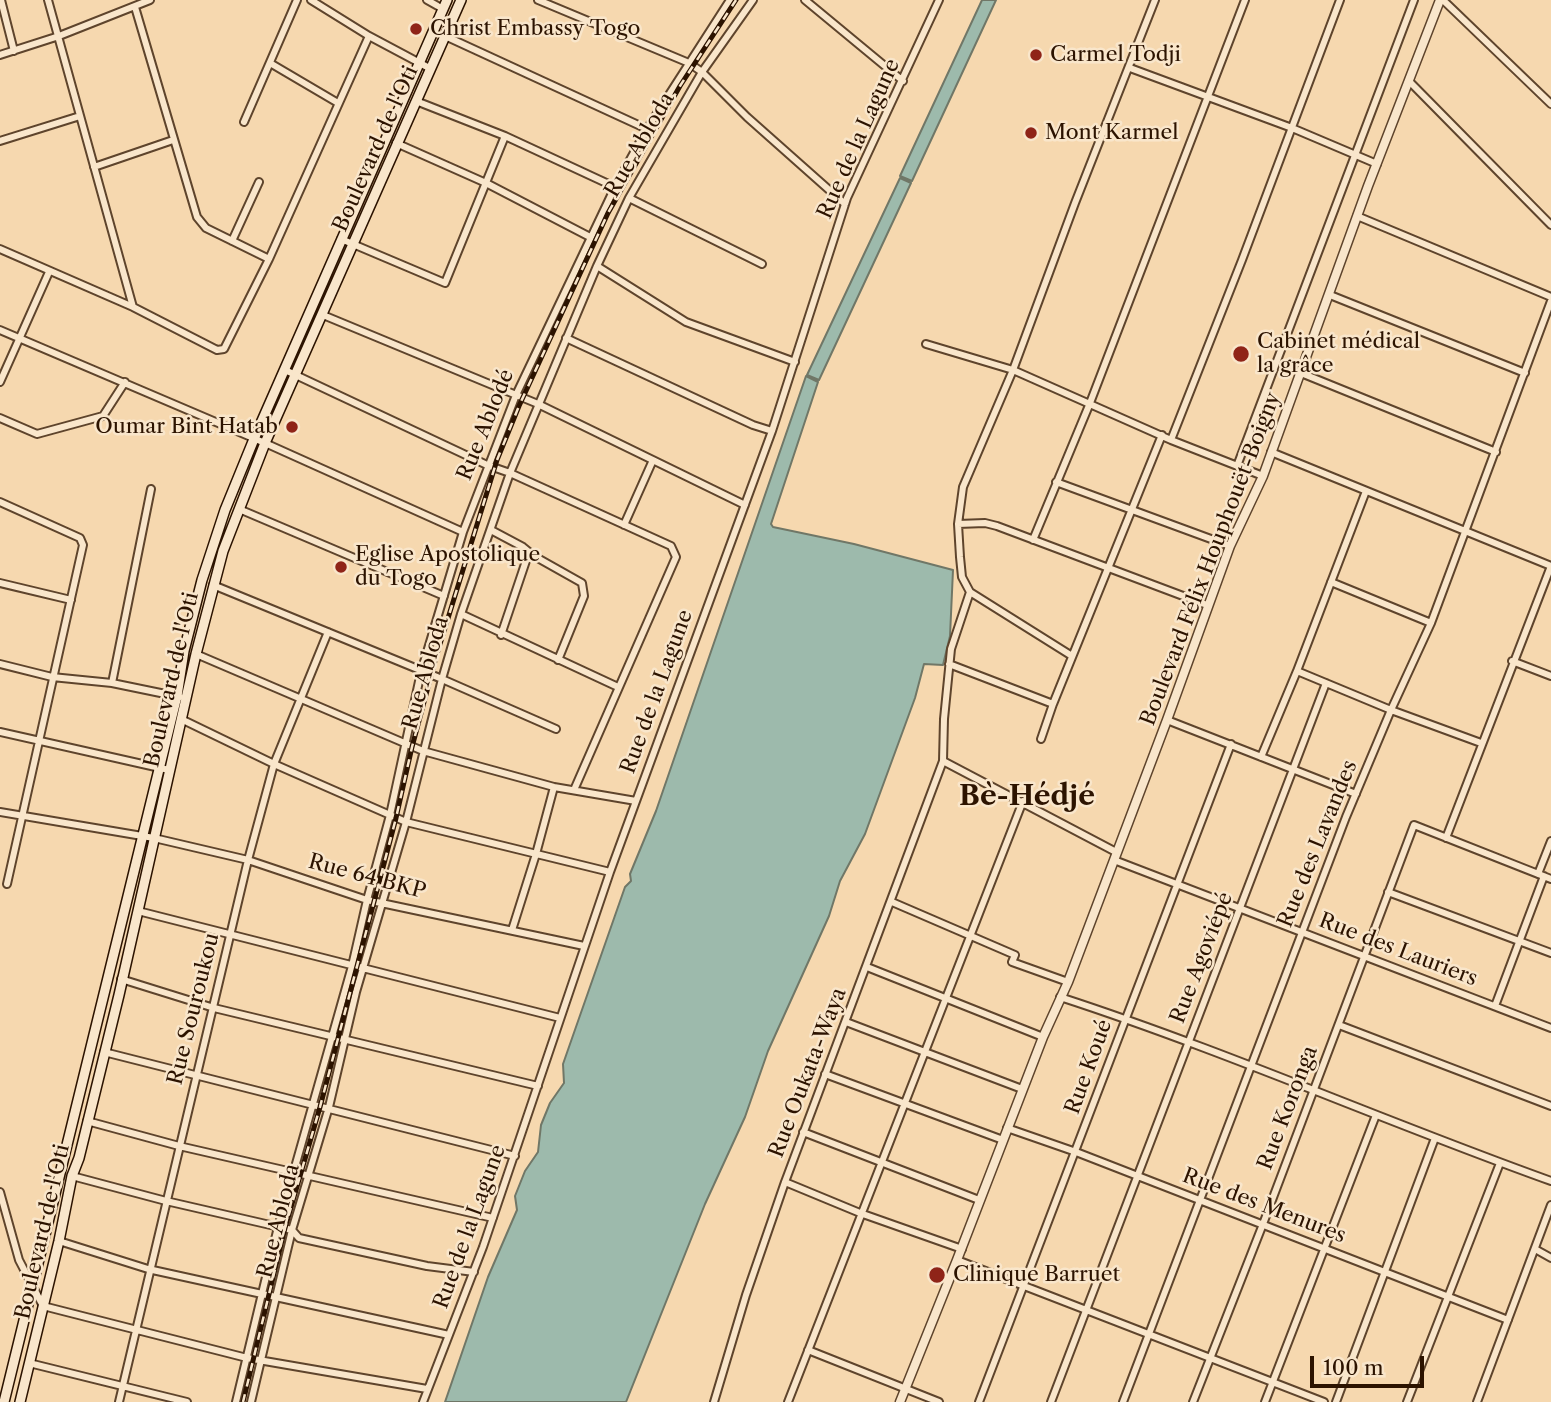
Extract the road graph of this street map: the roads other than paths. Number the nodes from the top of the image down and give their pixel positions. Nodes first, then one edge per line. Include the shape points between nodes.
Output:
1 (1, 0) edge
2 (48, 0) edge
3 (150, 0) edge
4 (297, 0) edge
5 (310, 0) edge
6 (428, 0) edge
7 (461, 0) edge
8 (538, 0) edge
9 (730, 0) edge
10 (753, 0) edge
11 (805, 0) edge
12 (939, 0) edge
13 (1155, 0) edge
14 (1245, 0) edge
15 (1340, 0) edge
16 (1414, 0) edge
17 (1442, 0) edge
18 (445, 5) edge
19 (135, 7) junction
20 (59, 36) junction
21 (369, 36) junction
22 (445, 36) junction
23 (14, 51) junction
24 (0, 55) edge
25 (270, 62) junction
26 (420, 62) junction
27 (689, 63) junction
28 (1130, 68) junction
29 (431, 69) junction
30 (702, 72) junction
31 (903, 81) junction
32 (1409, 81) junction
33 (1209, 97) junction
34 (416, 101) junction
35 (338, 103) junction
36 (1551, 104) edge
37 (80, 116) junction
38 (244, 122) dead end
39 (1292, 128) junction
40 (647, 129) junction
41 (505, 136) junction
42 (173, 140) junction
43 (0, 141) edge
44 (396, 143) junction
45 (1354, 155) junction
46 (1377, 164) junction
47 (94, 167) junction
48 (259, 182) dead end
49 (486, 183) junction
50 (614, 187) junction
51 (629, 198) junction
52 (845, 204) junction
53 (1357, 216) junction
54 (1551, 225) edge
55 (590, 237) junction
56 (341, 239) junction
57 (232, 240) junction
58 (352, 244) junction
59 (0, 249) edge
60 (269, 259) junction
61 (762, 264) dead end
62 (597, 266) junction
63 (49, 272) junction
64 (1330, 295) junction
65 (1551, 299) edge
66 (133, 307) junction
67 (323, 315) junction
68 (0, 330) edge
69 (566, 338) junction
70 (19, 339) junction
71 (926, 344) dead end
72 (795, 362) junction
73 (285, 370) junction
74 (1013, 370) junction
75 (1301, 373) junction
76 (1525, 373) junction
77 (296, 375) junction
78 (0, 382) edge
79 (125, 382) junction
80 (516, 395) junction
81 (1090, 402) junction
82 (538, 404) junction
83 (0, 418) edge
84 (772, 431) junction
85 (1161, 435) junction
86 (254, 439) junction
87 (1171, 439) junction
88 (265, 443) junction
89 (1271, 452) junction
90 (1496, 452) junction
91 (653, 460) junction
92 (487, 466) junction
93 (1237, 466) junction
94 (510, 473) junction
95 (1263, 476) junction
96 (1056, 482) junction
97 (151, 489) dead end
98 (1366, 491) junction
99 (0, 502) edge
100 (745, 505) junction
101 (239, 509) junction
102 (1131, 510) junction
103 (958, 524) junction
104 (624, 525) junction
105 (491, 530) junction
106 (463, 532) junction
107 (1466, 533) junction
108 (1033, 540) junction
109 (1230, 546) junction
110 (212, 547) junction
111 (223, 551) junction
112 (529, 552) junction
113 (1551, 566) edge
114 (1108, 569) junction
115 (1331, 582) junction
116 (0, 583) edge
117 (212, 585) junction
118 (970, 592) junction
119 (444, 596) junction
120 (71, 600) junction
121 (1207, 605) junction
122 (461, 614) junction
123 (1431, 623) junction
124 (328, 632) junction
125 (501, 635) junction
126 (195, 654) junction
127 (1072, 656) junction
128 (558, 660) junction
129 (1513, 661) junction
130 (0, 664) edge
131 (949, 664) junction
132 (421, 671) junction
133 (1297, 671) junction
134 (1551, 676) edge
135 (52, 677) junction
136 (442, 679) junction
137 (112, 682) junction
138 (1326, 683) junction
139 (618, 687) junction
140 (181, 697) junction
141 (300, 698) junction
142 (1053, 704) junction
143 (1391, 710) junction
144 (181, 719) junction
145 (1167, 720) junction
146 (556, 729) dead end
147 (0, 732) edge
148 (39, 739) junction
149 (1041, 739) dead end
150 (1481, 743) junction
151 (1231, 744) junction
152 (405, 745) junction
153 (423, 751) junction
154 (1261, 757) junction
155 (943, 761) junction
156 (274, 764) junction
157 (159, 767) junction
158 (1294, 768) junction
159 (169, 770) junction
160 (554, 787) junction
161 (574, 790) junction
162 (1356, 794) junction
163 (636, 801) junction
164 (1023, 801) junction
165 (0, 811) edge
166 (390, 815) junction
167 (24, 816) junction
168 (406, 822) junction
169 (142, 836) junction
170 (154, 838) junction
171 (1446, 838) junction
172 (1551, 841) edge
173 (536, 854) junction
174 (1115, 856) junction
175 (248, 860) junction
176 (610, 872) junction
177 (1544, 876) edge
178 (1176, 883) junction
179 (7, 884) dead end
180 (1388, 892) junction
181 (367, 900) junction
182 (891, 902) junction
183 (382, 903) junction
184 (1241, 908) junction
185 (138, 911) junction
186 (512, 930) junction
187 (1302, 931) junction
188 (231, 933) junction
189 (969, 936) junction
190 (1519, 942) junction
191 (584, 946) junction
192 (1551, 953) edge
193 (1363, 956) junction
194 (352, 966) junction
195 (867, 967) junction
196 (362, 968) junction
197 (121, 979) junction
198 (1068, 982) junction
199 (945, 997) junction
200 (1060, 997) junction
201 (1494, 1006) junction
202 (214, 1009) junction
203 (560, 1018) junction
204 (1126, 1018) junction
205 (846, 1022) junction
206 (1339, 1025) junction
207 (1551, 1028) edge
208 (332, 1036) junction
209 (1042, 1037) junction
210 (345, 1039) junction
211 (1188, 1042) junction
212 (925, 1051) junction
213 (104, 1052) junction
214 (1250, 1064) junction
215 (825, 1074) junction
216 (196, 1076) junction
217 (538, 1086) junction
218 (1023, 1089) junction
219 (1314, 1090) junction
220 (904, 1104) junction
221 (313, 1106) junction
222 (1551, 1106) edge
223 (329, 1107) junction
224 (1376, 1115) junction
225 (87, 1121) junction
226 (1007, 1128) junction
227 (803, 1132) junction
228 (1435, 1139) junction
229 (1003, 1140) junction
230 (179, 1146) junction
231 (1076, 1152) junction
232 (514, 1156) junction
233 (881, 1162) junction
234 (1500, 1163) junction
235 (296, 1171) junction
236 (308, 1174) junction
237 (72, 1176) junction
238 (1138, 1176) junction
239 (1551, 1181) edge
240 (785, 1182) junction
241 (0, 1192) edge
242 (979, 1200) junction
243 (1199, 1200) junction
244 (166, 1201) junction
245 (1551, 1205) edge
246 (860, 1213) junction
247 (493, 1218) junction
248 (1263, 1224) junction
249 (278, 1227) junction
250 (292, 1230) junction
251 (59, 1241) junction
252 (1324, 1248) junction
253 (962, 1249) junction
254 (1535, 1249) junction
255 (1551, 1258) edge
256 (957, 1260) junction
257 (148, 1269) junction
258 (474, 1272) junction
259 (1386, 1273) junction
260 (32, 1286) junction
261 (1023, 1286) junction
262 (262, 1295) junction
263 (1447, 1297) junction
264 (277, 1298) junction
265 (43, 1306) junction
266 (1087, 1311) junction
267 (1508, 1320) junction
268 (135, 1330) junction
269 (449, 1335) junction
270 (1150, 1335) junction
271 (808, 1350) junction
272 (247, 1358) junction
273 (1211, 1358) junction
274 (262, 1360) junction
275 (29, 1363) junction
276 (1273, 1382) junction
277 (122, 1387) junction
278 (905, 1388) junction
279 (427, 1389) junction
280 (5, 1402) edge
281 (20, 1402) edge
282 (118, 1402) edge
283 (187, 1402) edge
284 (236, 1402) edge
285 (251, 1402) edge
286 (423, 1402) edge
287 (714, 1402) edge
288 (788, 1402) edge
289 (900, 1402) edge
290 (939, 1402) edge
291 (979, 1402) edge
292 (1051, 1402) edge
293 (1123, 1402) edge
294 (1193, 1402) edge
295 (1265, 1402) edge
296 (1324, 1402) edge
297 (1336, 1402) edge
298 (1407, 1402) edge
299 (1476, 1402) edge

1 - 23 street
2 - 20 street
3 - 19 street
4 - 25 street
5 - 21 street
6 - 18 street
7 - 22 main road, Boulevard de l'Oti
8 - 27 street
9 - 27 street, Rue Ablodé
10 - 30 street, Rue Abloda
11 - 31 street
12 - 31 street, Rue de la Lagune
13 - 28 street
14 - 33 street
15 - 39 street
16 - 45 street
17 - 32 street, Boulevard Félix Houphouët-Boigny
17 - 36 street
18 - 26 main road, Boulevard de l'Oti
19 - 20 street
19 - 42 street
20 - 23 street
20 - 37 street
21 - 26 street
21 - 35 street
22 - 29 main road, Boulevard de l'Oti
22 - 40 street
23 - 24 street
25 - 35 street
25 - 38 street
26 - 29 street
26 - 56 main road, Boulevard de l'Oti
27 - 30 street
27 - 40 street, Rue Ablodé
28 - 33 street
28 - 74 street
29 - 34 main road, Boulevard de l'Oti
30 - 51 street, Rue Abloda
30 - 52 street
31 - 52 street, Rue de la Lagune
32 - 46 street, Boulevard Félix Houphouët-Boigny
32 - 54 street
33 - 39 street
33 - 81 street
34 - 41 street
34 - 44 main road, Boulevard de l'Oti
35 - 60 street
37 - 43 street
37 - 47 street
39 - 45 street
39 - 87 street
40 - 50 street, Rue Ablodé
41 - 49 street
41 - 50 street
42 - 47 street
42 - 57 street via 197,217 206,228
44 - 49 street
44 - 58 main road, Boulevard de l'Oti
45 - 46 street
45 - 93 street
46 - 53 street, Boulevard Félix Houphouët-Boigny
47 - 66 street
48 - 57 street
49 - 55 street
49 - 58 street via 445,283
50 - 55 street, Rue Ablodé
51 - 61 street
51 - 62 street, Rue Abloda
52 - 72 street, Rue de la Lagune
53 - 64 street, Boulevard Félix Houphouët-Boigny
53 - 65 street
55 - 80 street, Rue Ablodé
56 - 58 street
56 - 73 main road, Boulevard de l'Oti
57 - 60 street
58 - 67 main road, Boulevard de l'Oti
59 - 63 street
60 - 66 street via 220,351
62 - 69 street, Rue Abloda
62 - 72 street via 692,326
63 - 66 street
63 - 70 street
64 - 75 street, Boulevard Félix Houphouët-Boigny
64 - 76 street
65 - 76 street, Rue des Lavandes
67 - 77 main road, Boulevard de l'Oti
67 - 80 street
68 - 70 street
69 - 82 street, Rue Abloda
69 - 84 street
70 - 78 street
70 - 79 street
71 - 74 street
72 - 84 street, Rue de la Lagune
73 - 77 street
73 - 86 main road, Boulevard de l'Oti
74 - 81 street
74 - 103 street via 963,486
75 - 89 street, Boulevard Félix Houphouët-Boigny
75 - 90 street
76 - 90 street, Rue des Lavandes
77 - 88 main road, Boulevard de l'Oti
77 - 92 street
79 - 83 street via 103,416 74,426 37,434
79 - 86 street
80 - 82 street
80 - 92 street, Rue Ablodé
81 - 85 street
81 - 96 street
82 - 91 street
82 - 94 street, Rue Abloda
84 - 100 street, Rue de la Lagune
85 - 87 street
85 - 102 street
86 - 88 street
86 - 110 main road, Boulevard de l'Oti
87 - 93 street
88 - 101 main road, Boulevard de l'Oti
88 - 106 street
89 - 95 street, Boulevard Félix Houphouët-Boigny
89 - 98 street
90 - 107 street, Rue des Lavandes
91 - 100 street
91 - 104 street
92 - 94 street
92 - 106 street, Rue Ablodé
93 - 95 street
94 - 104 street
94 - 105 street, Rue Abloda
95 - 109 street, Boulevard Félix Houphouët-Boigny
96 - 102 street
96 - 108 street
97 - 137 street
98 - 107 street
98 - 115 street
99 - 120 street via 80,538 83,545
100 - 163 street, Rue de la Lagune
101 - 111 main road, Boulevard de l'Oti
101 - 119 street
102 - 109 street
102 - 114 street
103 - 108 street via 989,524
103 - 118 street via 962,577
104 - 139 street via 671,546 676,557
105 - 112 street
105 - 122 street, Rue Abloda
106 - 119 street, Rue Ablodé
107 - 113 street
107 - 123 street, Rue des Lavandes
108 - 114 street
109 - 121 street, Boulevard Félix Houphouët-Boigny
110 - 111 main road
110 - 140 main road, Boulevard de l'Oti via 184,650
111 - 117 main road, Boulevard de l'Oti
112 - 125 street
112 - 128 street via 577,578 584,589
113 - 129 street
114 - 121 street
114 - 127 street
115 - 123 street
115 - 133 street
116 - 120 street
117 - 124 street
117 - 126 main road, Boulevard de l'Oti
118 - 127 street
118 - 131 street, Rue Oukata-Waya
119 - 132 street, Rue Ablodé
120 - 135 street
121 - 145 street, Boulevard Félix Houphouët-Boigny
122 - 125 street
122 - 136 street, Rue Abloda
123 - 143 street, Rue des Lavandes
124 - 132 street
124 - 141 street, Rue Souroukou
125 - 128 street
126 - 140 main road, Boulevard de l'Oti
126 - 141 street
127 - 142 street
128 - 139 street
129 - 134 street
129 - 150 street
130 - 135 street
131 - 142 street
131 - 155 street, Rue Oukata-Waya
132 - 136 street
132 - 152 street, Rue Ablodé
133 - 138 street
133 - 154 street
135 - 137 street
135 - 148 street
136 - 146 street
136 - 153 street, Rue Abloda
137 - 140 street
138 - 143 street
138 - 158 street, Rue Agoviépé
139 - 161 street
140 - 144 main road, Boulevard de l'Oti
140 - 157 main road, Boulevard de l'Oti
141 - 152 street
141 - 156 street, Rue Souroukou
142 - 149 street
143 - 150 street
143 - 162 street, Rue des Lavandes
144 - 156 street
144 - 159 main road, Boulevard de l'Oti
145 - 151 street
145 - 174 street, Boulevard Félix Houphouët-Boigny
147 - 148 street
148 - 157 street
148 - 167 street
150 - 171 street
151 - 154 street
151 - 178 street, Rue Koué
152 - 153 street
152 - 166 street, Rue Ablodé
153 - 160 street
153 - 168 street, Rue Abloda
154 - 158 street
155 - 164 street, Rue des Lauriers
155 - 182 street, Rue Oukata-Waya
156 - 166 street
156 - 175 street, Rue Souroukou
157 - 159 street
157 - 169 main road, Boulevard de l'Oti
158 - 162 street
158 - 184 street, Rue Agoviépé
159 - 170 main road, Boulevard de l'Oti
160 - 161 street
160 - 173 street
161 - 163 street
162 - 187 street, Rue des Lavandes
163 - 176 street, Rue de la Lagune
164 - 174 street, Rue des Lauriers
164 - 189 street
165 - 167 street, Rue 64 BKP
166 - 168 street
166 - 181 street, Rue Ablodé
167 - 169 street, Rue 64 BKP
167 - 179 street
168 - 173 street
168 - 183 street, Rue Abloda
169 - 170 street, Rue 64 BKP
169 - 260 main road, Boulevard de l'Oti
170 - 175 street, Rue 64 BKP
170 - 185 main road, Boulevard de l'Oti
171 - 177 street
171 - 180 street, Rue Koronga via 1414,825
172 - 177 street
173 - 176 street
173 - 186 street
174 - 178 street, Rue des Lauriers
174 - 198 street, Boulevard Félix Houphouët-Boigny
175 - 181 street, Rue 64 BKP
175 - 188 street, Rue Souroukou
176 - 191 street, Rue de la Lagune
177 - 190 street
178 - 184 street, Rue des Lauriers
178 - 204 street, Rue Koué
180 - 190 street
180 - 193 street, Rue Koronga
181 - 183 street, Rue 64 BKP
181 - 194 street, Rue Ablodé
182 - 189 street
182 - 195 street, Rue Oukata-Waya
183 - 186 street, Rue 64 BKP
183 - 196 street, Rue Abloda
184 - 187 street, Rue des Lauriers
184 - 211 street, Rue Agoviépé
185 - 188 street
185 - 197 main road, Boulevard de l'Oti
186 - 191 street, Rue 64 BKP
187 - 193 street, Rue des Lauriers
187 - 214 street, Rue des Lavandes
188 - 194 street
188 - 202 street, Rue Souroukou
189 - 198 street via 1015,955 1012,962
189 - 199 street
190 - 192 street
190 - 201 street
191 - 203 street, Rue de la Lagune
193 - 201 street, Rue des Lauriers
193 - 206 street, Rue Koronga
194 - 196 street
194 - 208 street, Rue Ablodé
195 - 199 street
195 - 205 street, Rue Oukata-Waya
196 - 203 street
196 - 210 street, Rue Abloda
197 - 202 street
197 - 213 main road, Boulevard de l'Oti
198 - 200 street, Boulevard Félix Houphouët-Boigny
199 - 209 street
199 - 212 street
200 - 204 street
200 - 209 street, Boulevard Félix Houphouët-Boigny
201 - 207 street, Rue des Lauriers
202 - 208 street
202 - 216 street, Rue Souroukou
203 - 217 street, Rue de la Lagune
204 - 211 street
204 - 231 street, Rue Koué
205 - 212 street
205 - 215 street, Rue Oukata-Waya
206 - 219 street, Rue Koronga
206 - 222 street
208 - 210 street
208 - 221 street, Rue Ablodé
209 - 218 street, Boulevard Félix Houphouët-Boigny
210 - 217 street
210 - 223 street, Rue Abloda
211 - 214 street
211 - 238 street, Rue Agoviépé
212 - 218 street
212 - 220 street
213 - 216 street
213 - 225 main road, Boulevard de l'Oti
214 - 219 street
214 - 243 street, Rue des Lavandes
215 - 220 street
215 - 227 street, Rue Oukata-Waya
216 - 221 street
216 - 230 street, Rue Souroukou
217 - 232 street, Rue de la Lagune
218 - 226 street, Boulevard Félix Houphouët-Boigny
219 - 224 street
219 - 248 street, Rue Koronga
220 - 229 street
220 - 233 street
221 - 223 street
221 - 235 street, Rue Ablodé
223 - 232 street
223 - 236 street, Rue Abloda
224 - 228 street
224 - 252 street
225 - 230 street
225 - 237 main road, Boulevard de l'Oti
226 - 229 street, Boulevard Félix Houphouët-Boigny
226 - 231 street, Rue des Menures
227 - 233 street
227 - 240 street, Rue Oukata-Waya
228 - 234 street
228 - 259 street
229 - 242 street, Boulevard Félix Houphouët-Boigny
230 - 235 street
230 - 244 street, Rue Souroukou
231 - 238 street, Rue des Menures
231 - 261 street, Rue Koué
232 - 247 street, Rue de la Lagune
233 - 242 street
233 - 246 street
234 - 239 street
234 - 263 street
235 - 236 street
235 - 249 street, Rue Ablodé
236 - 247 street
236 - 250 street, Rue Abloda
237 - 244 street
237 - 251 main road, Boulevard de l'Oti
238 - 243 street, Rue des Menures
238 - 266 street, Rue Agoviépé
240 - 246 street
240 - 287 street, Rue Oukata-Waya
241 - 260 street via 19,1260
242 - 253 street, Boulevard Félix Houphouët-Boigny
243 - 248 street, Rue des Menures
243 - 270 street, Rue des Lavandes
244 - 249 street
244 - 257 street, Rue Souroukou
245 - 254 street
246 - 253 street
246 - 271 street
247 - 258 street, Rue de la Lagune
248 - 252 street, Rue des Menures
248 - 273 street, Rue Koronga
249 - 250 street
249 - 262 street, Rue Ablodé
250 - 258 street via 299,1238
250 - 264 street, Rue Abloda
251 - 257 street
251 - 265 main road, Boulevard de l'Oti
252 - 259 street, Rue des Menures
252 - 276 street
253 - 256 street, Boulevard Félix Houphouët-Boigny
254 - 255 street
254 - 267 street
256 - 261 street
256 - 278 street, Boulevard Félix Houphouët-Boigny
257 - 262 street
257 - 268 street, Rue Souroukou
258 - 269 street, Rue de la Lagune
259 - 263 street, Rue des Menures
259 - 297 street
260 - 265 street
260 - 280 main road, Boulevard de l'Oti
261 - 266 street
261 - 291 street, Rue Koué
262 - 264 street
262 - 272 street, Rue Ablodé
263 - 267 street, Rue des Menures
263 - 298 street
264 - 269 street
264 - 274 street, Rue Abloda
265 - 268 street
265 - 275 main road, Boulevard de l'Oti
266 - 270 street
266 - 292 street, Rue Agoviépé
267 - 299 street
268 - 272 street
268 - 277 street, Rue Souroukou
269 - 279 street, Rue de la Lagune
270 - 273 street
270 - 293 street, Rue des Lavandes
271 - 278 street
271 - 288 street
272 - 274 street
272 - 284 street, Rue Ablodé
273 - 276 street
273 - 294 street, Rue Koronga
274 - 279 street
274 - 285 street, Rue Abloda
275 - 277 street
275 - 281 main road, Boulevard de l'Oti
276 - 295 street
276 - 296 street
277 - 282 street, Rue Souroukou
277 - 283 street
278 - 289 street, Boulevard Félix Houphouët-Boigny
278 - 290 street
279 - 286 street, Rue de la Lagune

